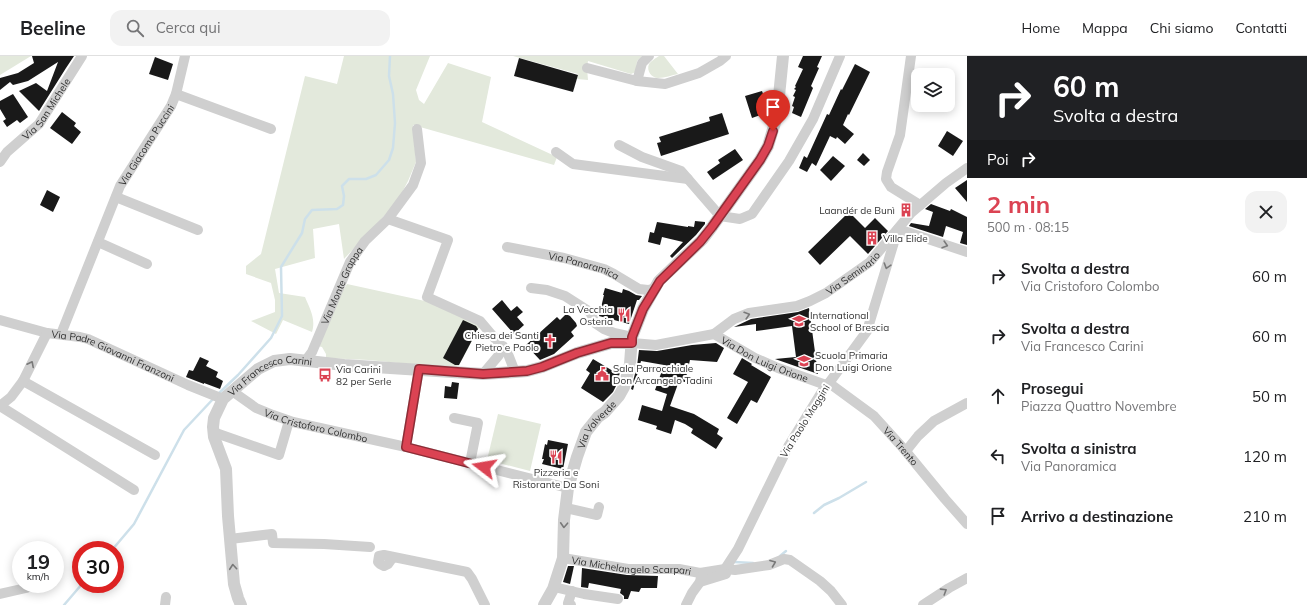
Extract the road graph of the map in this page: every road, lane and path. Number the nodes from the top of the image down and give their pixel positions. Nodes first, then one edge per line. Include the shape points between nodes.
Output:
1 (82, 56) edge
2 (185, 56) edge
3 (649, 56) edge
4 (726, 56) edge
5 (783, 56) edge
6 (840, 56) edge
7 (912, 56) edge
8 (586, 68) dead end
9 (637, 81) junction
10 (176, 94) junction
11 (271, 128) dead end
12 (417, 129) dead end
13 (619, 145) dead end
14 (556, 152) dead end
15 (1, 157) edge
16 (967, 168) edge
17 (688, 179) junction
18 (116, 197) junction
19 (920, 205) junction
20 (720, 216) junction
21 (388, 219) junction
22 (898, 229) junction
23 (198, 230) dead end
24 (98, 242) junction
25 (507, 247) dead end
26 (967, 252) edge
27 (147, 264) dead end
28 (531, 288) dead end
29 (656, 288) junction
30 (0, 320) edge
31 (47, 333) junction
32 (61, 334) junction
33 (714, 334) junction
34 (633, 337) junction
35 (502, 346) junction
36 (306, 360) junction
37 (419, 369) junction
38 (515, 372) junction
39 (483, 374) junction
40 (23, 381) junction
41 (827, 384) junction
42 (225, 396) junction
43 (967, 403) edge
44 (0, 406) edge
45 (454, 418) dead end
46 (289, 421) junction
47 (213, 432) junction
48 (406, 447) junction
49 (906, 451) junction
50 (155, 455) dead end
51 (470, 464) junction
52 (568, 488) junction
53 (134, 490) dead end
54 (598, 507) dead end
55 (566, 508) junction
56 (966, 519) edge
57 (230, 539) junction
58 (370, 547) dead end
59 (393, 557) dead end
60 (563, 558) junction
61 (730, 570) junction
62 (700, 578) junction
63 (967, 578) edge
64 (554, 587) junction
65 (12, 591) edge
66 (572, 591) junction
67 (0, 594) edge
68 (618, 599) dead end
69 (241, 605) edge
70 (485, 605) edge
71 (544, 605) edge
72 (571, 605) edge
73 (686, 605) edge
74 (842, 605) edge
75 (923, 605) edge

1 - 15 street, Via San Michele via 40,124
2 - 10 street, Via Giacomo Puccini
3 - 9 street via 642,63
4 - 9 street via 699,73 666,84
5 - 20 street via 777,116 768,146
6 - 20 street via 813,119 789,161 752,214 740,219
7 - 19 street via 900,135 886,179 891,187
8 - 9 street
10 - 11 street, Via Giacomo Puccini
10 - 18 street, Via Giacomo Puccini via 120,186
12 - 21 street, Via Monte Grappa via 421,163 413,185
13 - 17 street via 681,172
14 - 17 street via 573,164
16 - 19 street, Via Seminario
17 - 20 street
18 - 23 street, Via Giacomo Puccini
18 - 24 street, Via Giacomo Puccini
19 - 22 street, Via Seminario
20 - 29 street via 700,242
21 - 35 street via 448,240 427,298 480,321
21 - 36 street, Via Monte Grappa via 365,242 350,262 312,352
22 -> 26 street
33 -> 22 street, Via Seminario via 734,319 749,313 797,306 826,293 870,262
22 -> 41 street, Via Paolo Maggini via 867,330
24 - 27 street
24 - 32 street, Via Giacomo Puccini
25 - 29 street, Via Panoramica via 604,269 639,290
28 - 34 street, Via Don Luigi Orione via 565,296 590,312 595,323 614,333
29 - 34 street via 643,309
30 - 31 street, Via Padre Giovanni Franzoni
31 - 32 street, Via Padre Giovanni Franzoni
40 -> 31 street
32 - 42 street, Via Padre Giovanni Franzoni via 88,340 210,394
33 - 34 street, Via Don Luigi Orione via 656,345
33 - 41 street, Via Don Luigi Orione via 755,358
34 - 38 street, Via Francesco Carini via 577,353 542,367
34 - 52 street, Via Valverde via 624,387 606,412 598,417 586,432
35 - 38 street
35 - 39 street via 499,355
36 - 37 street, Via Francesco Carini
36 - 42 street, Via Francesco Carini via 290,358 266,364
37 - 39 street, Via Francesco Carini
37 - 48 street
38 - 39 street, Via Francesco Carini
40 - 44 street via 11,397
40 - 50 street
41 - 49 street, Via Trento via 874,416
41 - 61 street, Via Paolo Maggini via 789,445
42 - 46 street, Via Cristoforo Colombo
42 - 47 street, Via Francesco Carini via 214,418
43 - 49 street via 934,421
44 - 53 street
45 - 51 street via 478,423
46 - 47 street via 279,455
46 - 48 street, Via Cristoforo Colombo
47 - 57 street, Via Francesco Carini via 226,469
48 - 51 street, Via Cristoforo Colombo
49 - 56 street, Via Trento via 945,500
51 - 52 street, Via Cristoforo Colombo
52 - 55 street, Via Valverde
54 - 55 street via 597,515
55 -> 60 street, Via Valverde
57 - 58 street via 272,534 273,543
69 -> 57 street, Via Francesco Carini via 234,584
59 - 70 street via 467,572
60 - 62 street, Via Michelangelo Scarpari via 628,569 679,569
60 - 64 street, Via Valverde
61 - 62 street via 717,578
61 -> 74 street via 790,560 820,581
62 - 73 street
75 -> 63 street
64 - 66 street
64 - 71 street, Via Valverde
65 - 67 street
66 - 68 street
66 - 72 street via 568,604

